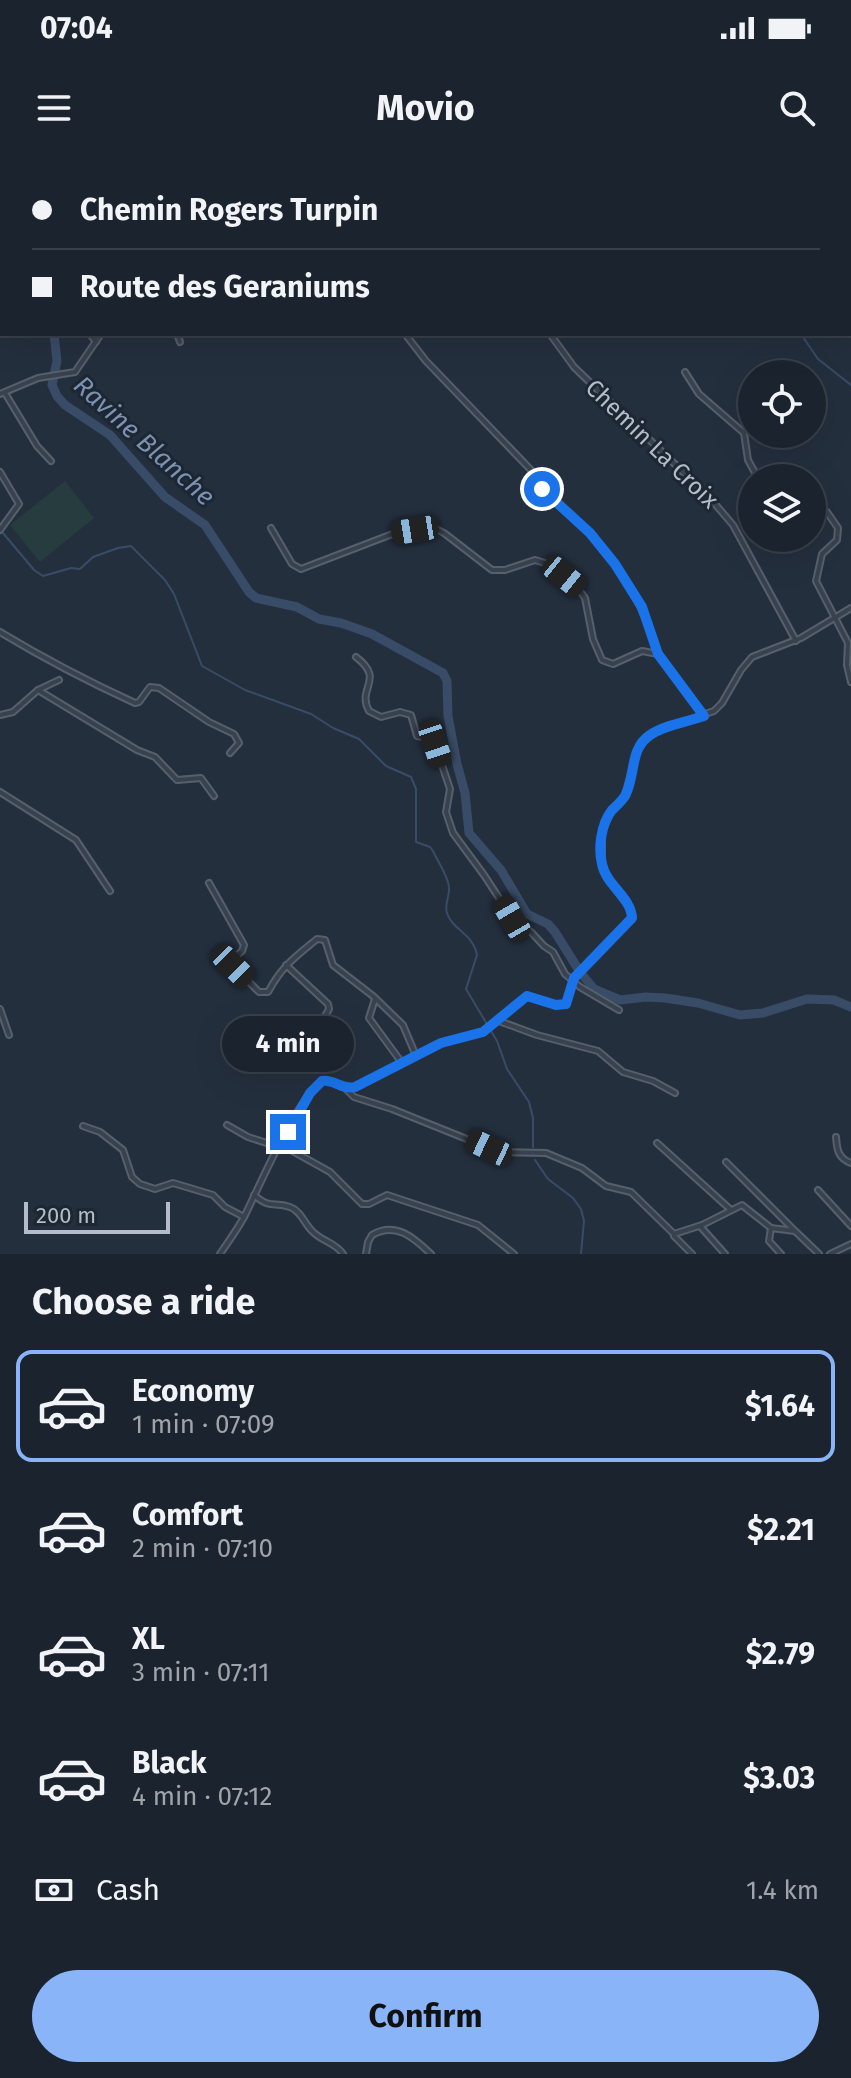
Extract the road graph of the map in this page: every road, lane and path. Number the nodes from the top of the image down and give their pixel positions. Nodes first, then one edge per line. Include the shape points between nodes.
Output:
1 (92, 336) edge
2 (100, 336) edge
3 (178, 336) edge
4 (407, 336) edge
5 (551, 336) edge
6 (96, 342) junction
7 (180, 342) dead end
8 (685, 372) dead end
9 (2, 393) edge
10 (51, 461) dead end
11 (750, 464) edge
12 (0, 472) edge
13 (826, 513) edge
14 (271, 528) dead end
15 (0, 530) edge
16 (826, 551) edge
17 (824, 552) edge
18 (851, 608) edge
19 (835, 618) junction
20 (0, 632) edge
21 (796, 641) junction
22 (658, 654) junction
23 (356, 657) dead end
24 (59, 680) dead end
25 (851, 682) edge
26 (38, 690) junction
27 (0, 715) edge
28 (704, 716) junction
29 (230, 753) dead end
30 (0, 792) edge
31 (214, 796) dead end
32 (209, 883) dead end
33 (110, 891) dead end
34 (286, 965) junction
35 (572, 980) junction
36 (375, 999) junction
37 (0, 1009) edge
38 (619, 1010) dead end
39 (324, 1018) dead end
40 (499, 1021) junction
41 (9, 1035) dead end
42 (416, 1056) junction
43 (402, 1063) junction
44 (345, 1088) junction
45 (675, 1093) dead end
46 (227, 1125) dead end
47 (83, 1126) dead end
48 (836, 1137) dead end
49 (657, 1143) dead end
50 (280, 1146) junction
51 (726, 1162) dead end
52 (851, 1163) edge
53 (818, 1190) dead end
54 (254, 1195) junction
55 (731, 1210) junction
56 (244, 1217) junction
57 (700, 1226) junction
58 (851, 1226) edge
59 (771, 1228) junction
60 (795, 1231) junction
61 (672, 1233) junction
62 (851, 1244) edge
63 (220, 1254) edge
64 (343, 1254) edge
65 (366, 1254) edge
66 (431, 1254) edge
67 (514, 1254) edge
68 (692, 1254) edge
69 (725, 1254) edge
70 (781, 1254) edge
71 (819, 1254) edge
72 (830, 1254) edge

1 - 6 street
2 - 6 street
3 - 7 street
4 - 22 street via 615,564 642,607
5 - 21 street, Chemin La Croix via 574,367 733,525
6 - 9 street via 75,372 38,378
8 - 11 street via 699,394 744,433
9 - 10 street
12 - 15 street via 19,504
13 - 16 street via 839,531
14 - 22 street via 292,564 301,569 425,527 444,533 492,570 542,561 585,598 602,660 613,664 642,651
17 - 19 street via 816,577
18 - 19 street
19 - 21 street
19 - 25 street via 848,643
20 - 29 street via 135,703 150,687 159,688 234,734 239,743
21 - 28 street via 752,657 722,703
22 - 28 street
23 - 35 street via 370,672 365,700 369,711 381,717 411,715 417,736 432,740 450,789 446,812 453,833 512,918 553,952
24 - 26 street
26 - 27 street via 13,712
26 - 31 street via 155,757 177,780 201,778
28 - 35 street via 655,732 638,749 625,796 602,832 602,867 632,918
30 - 33 street via 76,840
32 - 34 street via 244,945 233,966 265,994
34 - 36 street via 317,939 325,940 333,965
34 - 39 street via 328,1004
35 - 38 street
35 - 40 street via 564,1005 530,996
36 - 42 street via 403,1025
36 - 43 street via 369,1018
37 - 41 street
40 - 42 street
40 - 45 street via 598,1051 623,1072
42 - 43 street
43 - 44 street
44 - 50 street via 326,1080 319,1083
44 - 61 street via 354,1097 499,1152 546,1153 571,1163 606,1186 631,1192
46 - 50 street
47 - 56 street via 123,1150 137,1183 155,1189 173,1183 217,1197
48 - 52 street via 838,1152
49 - 55 street
50 - 54 street
50 - 67 street via 330,1172 362,1204 387,1195 457,1216 478,1225
51 - 60 street
53 - 58 street
54 - 56 street
54 - 64 street via 271,1206 297,1211
55 - 57 street
55 - 59 street via 745,1205
56 - 63 street
57 - 61 street
57 - 69 street
59 - 60 street
59 - 70 street via 769,1241
60 - 71 street
61 - 68 street
62 - 72 street
65 - 66 street via 372,1235 392,1229 411,1236

